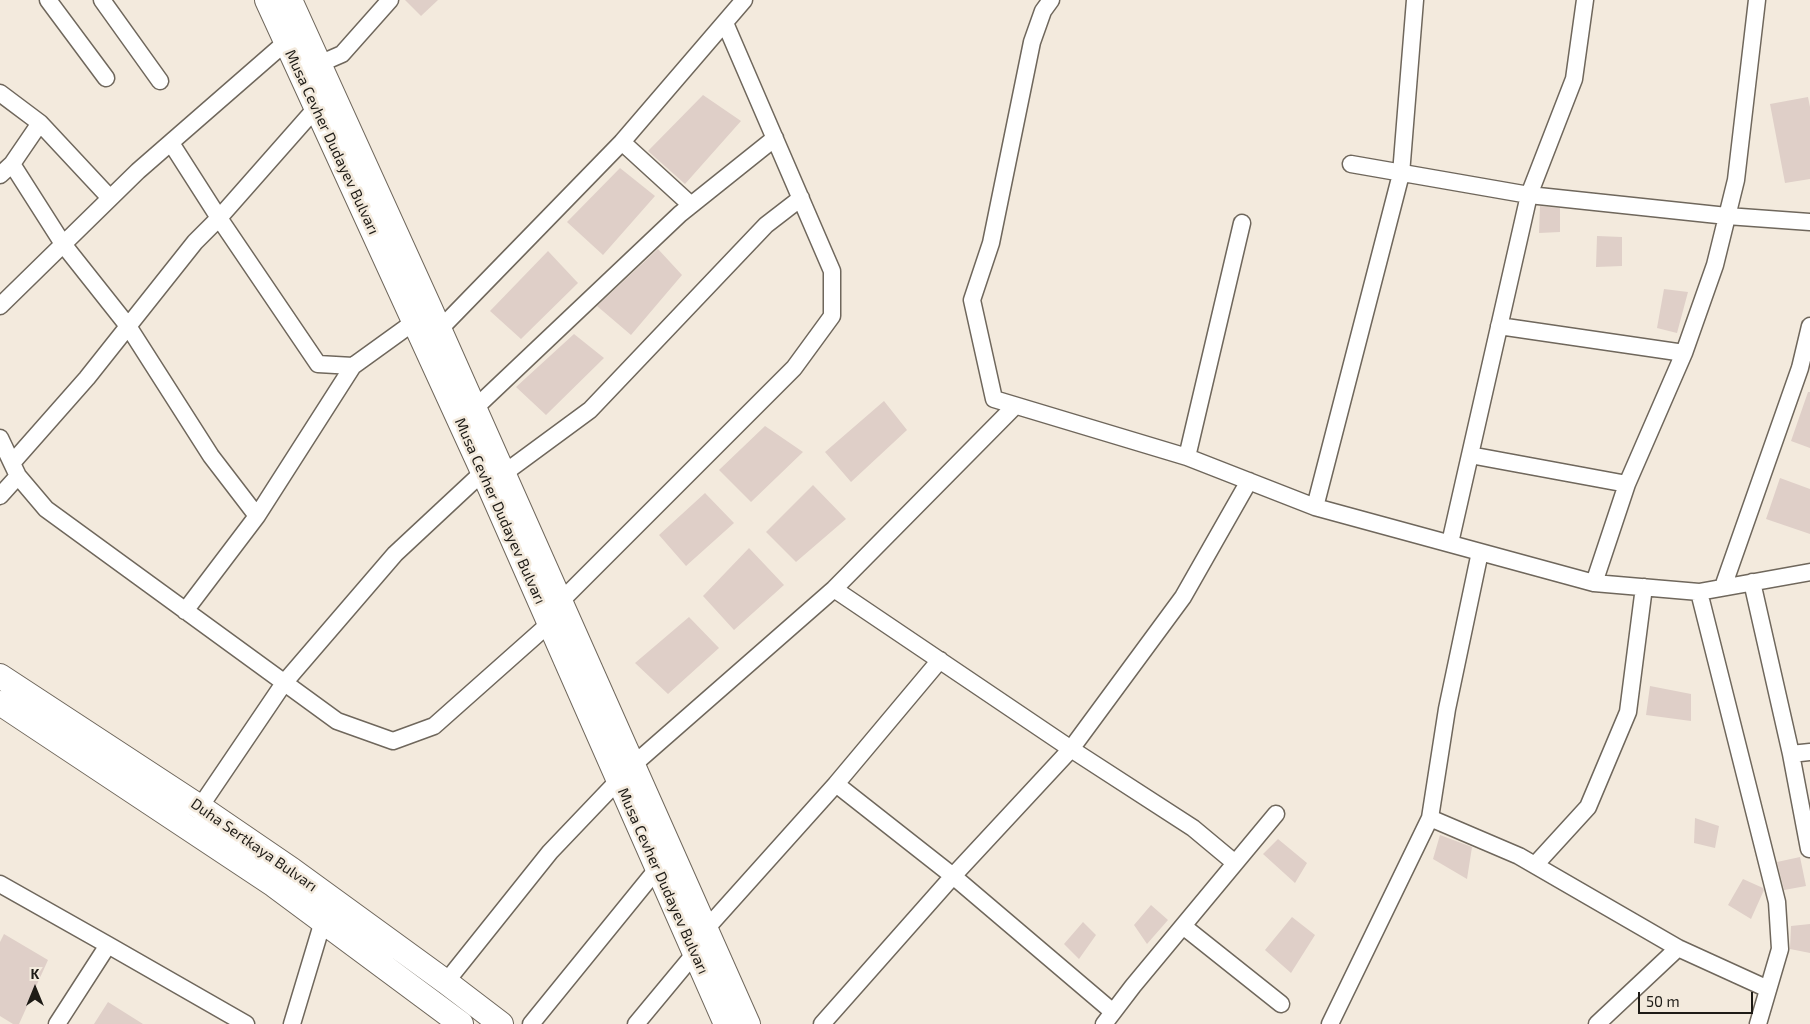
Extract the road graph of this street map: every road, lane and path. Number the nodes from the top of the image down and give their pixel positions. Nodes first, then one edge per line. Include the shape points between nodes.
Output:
1 (48, 0) edge
2 (102, 0) edge
3 (267, 0) edge
4 (290, 0) edge
5 (390, 0) edge
6 (744, 0) edge
7 (1051, 0) edge
8 (1415, 0) edge
9 (1585, 0) edge
10 (1757, 0) edge
11 (725, 23) junction
12 (286, 42) junction
13 (319, 64) junction
14 (106, 78) dead end
15 (160, 81) dead end
16 (0, 93) edge
17 (316, 108) junction
18 (40, 123) junction
19 (775, 138) junction
20 (622, 142) junction
21 (171, 143) junction
22 (1351, 164) dead end
23 (6, 170) edge
24 (1401, 174) junction
25 (1529, 195) junction
26 (110, 198) junction
27 (801, 198) junction
28 (691, 206) junction
29 (1727, 216) junction
30 (220, 218) junction
31 (1810, 222) edge
32 (1242, 223) dead end
33 (63, 244) junction
34 (0, 306) edge
35 (414, 322) junction
36 (128, 326) junction
37 (1499, 326) junction
38 (1810, 326) edge
39 (439, 330) junction
40 (1684, 353) junction
41 (353, 366) junction
42 (1015, 406) junction
43 (474, 409) junction
44 (0, 438) edge
45 (1470, 455) junction
46 (1187, 458) junction
47 (15, 469) junction
48 (493, 473) junction
49 (1249, 481) junction
50 (1627, 484) junction
51 (0, 496) edge
52 (1315, 507) junction
53 (257, 516) junction
54 (1450, 543) junction
55 (1480, 552) junction
56 (1810, 572) edge
57 (1752, 582) junction
58 (1594, 583) junction
59 (1644, 587) junction
60 (1724, 587) junction
61 (834, 589) junction
62 (1699, 592) junction
63 (560, 602) junction
64 (185, 612) junction
65 (550, 624) junction
66 (940, 660) junction
67 (0, 676) edge
68 (284, 683) junction
69 (1, 707) edge
70 (1071, 749) junction
71 (1810, 752) edge
72 (1791, 754) junction
73 (626, 773) junction
74 (836, 784) junction
75 (200, 807) junction
76 (1276, 814) dead end
77 (1430, 818) junction
78 (1809, 849) edge
79 (1236, 863) junction
80 (1535, 865) junction
81 (657, 868) junction
82 (953, 876) junction
83 (0, 884) edge
84 (323, 922) junction
85 (1183, 926) junction
86 (706, 929) junction
87 (108, 944) junction
88 (1678, 948) junction
89 (695, 953) junction
90 (446, 982) junction
91 (1768, 989) junction
92 (433, 1003) junction
93 (1281, 1004) dead end
94 (1109, 1018) edge
95 (824, 1023) edge
96 (57, 1024) edge
97 (246, 1024) edge
98 (292, 1024) edge
99 (461, 1024) edge
100 (502, 1024) edge
101 (531, 1024) edge
102 (636, 1024) edge
103 (726, 1024) edge
104 (748, 1024) edge
105 (1330, 1024) edge
106 (1597, 1024) edge
107 (1758, 1024) edge

1 - 14 street
2 - 15 street
3 - 12 main road, Musa Cevher Dudayev Bulvarı
4 - 13 main road, Musa Cevher Dudayev Bulvarı
5 - 13 street via 342,54
6 - 11 street
7 - 42 street via 1043,11 1032,42 992,243 972,300 994,399
8 - 24 street
9 - 25 street via 1574,79
10 - 29 street via 1736,180
11 - 19 street
11 - 20 street
12 - 17 main road, Musa Cevher Dudayev Bulvarı
12 - 21 street
13 - 39 main road, Musa Cevher Dudayev Bulvarı
16 - 18 street
17 - 30 street
17 - 35 main road, Musa Cevher Dudayev Bulvarı
18 - 23 street
18 - 26 street
19 - 27 street
19 - 28 street
20 - 28 street
20 - 39 street
21 - 26 street
21 - 30 street
22 - 24 street
23 - 33 street
24 - 25 street
24 - 52 street
25 - 29 street
25 - 37 street
26 - 33 street
27 - 48 street via 766,225 590,410
27 - 63 street via 832,271 832,316 794,368
28 - 43 street
29 - 31 street
29 - 40 street via 1715,265
30 - 36 street via 196,242
30 - 41 street via 318,364
32 - 46 street
33 - 34 street
33 - 36 street
35 - 41 street
35 - 48 main road, Musa Cevher Dudayev Bulvarı
36 - 47 street
36 - 53 street via 211,456
37 - 40 street
37 - 45 street
38 - 60 street via 1800,368
39 - 43 main road, Musa Cevher Dudayev Bulvarı
40 - 50 street
41 - 53 street
42 - 46 street
42 - 61 street
43 - 48 main road, Musa Cevher Dudayev Bulvarı
44 - 47 street
45 - 50 street
45 - 54 street
46 - 49 street
47 - 51 street
47 - 64 street via 46,509
48 - 63 main road, Musa Cevher Dudayev Bulvarı
48 - 65 main road, Musa Cevher Dudayev Bulvarı
48 - 68 street via 394,554
49 - 52 street
49 - 70 street via 1183,597
50 - 58 street
52 - 54 street
53 - 64 street
54 - 55 street
55 - 58 street
55 - 77 street via 1447,709
56 - 57 street
57 - 60 street
57 - 72 street
58 - 59 street
59 - 62 street
59 - 80 street via 1628,712 1588,807
60 - 62 street
61 - 66 street
61 - 73 street
62 - 91 street via 1777,902 1780,949
63 - 73 main road, Musa Cevher Dudayev Bulvarı
64 - 68 street
65 - 68 street via 434,726 393,741 337,721
65 - 73 main road, Musa Cevher Dudayev Bulvarı
66 - 70 street
66 - 74 street
67 - 75 main road, Duha Sertkaya Bulvarı
68 - 75 street
69 - 84 main road, Duha Sertkaya Bulvarı via 274,885
70 - 79 street via 1193,828
70 - 82 street
71 - 72 street
72 - 78 street
73 - 81 main road, Musa Cevher Dudayev Bulvarı
73 - 86 main road, Musa Cevher Dudayev Bulvarı
73 - 90 street via 550,852
74 - 82 street
74 - 86 street
75 - 90 main road, Duha Sertkaya Bulvarı
76 - 79 street
77 - 80 street
77 - 105 street
79 - 85 street
80 - 88 street
81 - 89 main road, Musa Cevher Dudayev Bulvarı
81 - 101 street
82 - 94 street
82 - 95 street
83 - 87 street
84 - 92 main road, Duha Sertkaya Bulvarı
84 - 98 street
85 - 93 street
85 - 94 street
86 - 104 main road, Musa Cevher Dudayev Bulvarı
87 - 96 street
87 - 97 street
88 - 91 street
88 - 106 street
89 - 102 street
89 - 103 main road, Musa Cevher Dudayev Bulvarı
90 - 92 main road
90 - 100 main road, Duha Sertkaya Bulvarı
91 - 107 street
92 - 99 main road, Duha Sertkaya Bulvarı

